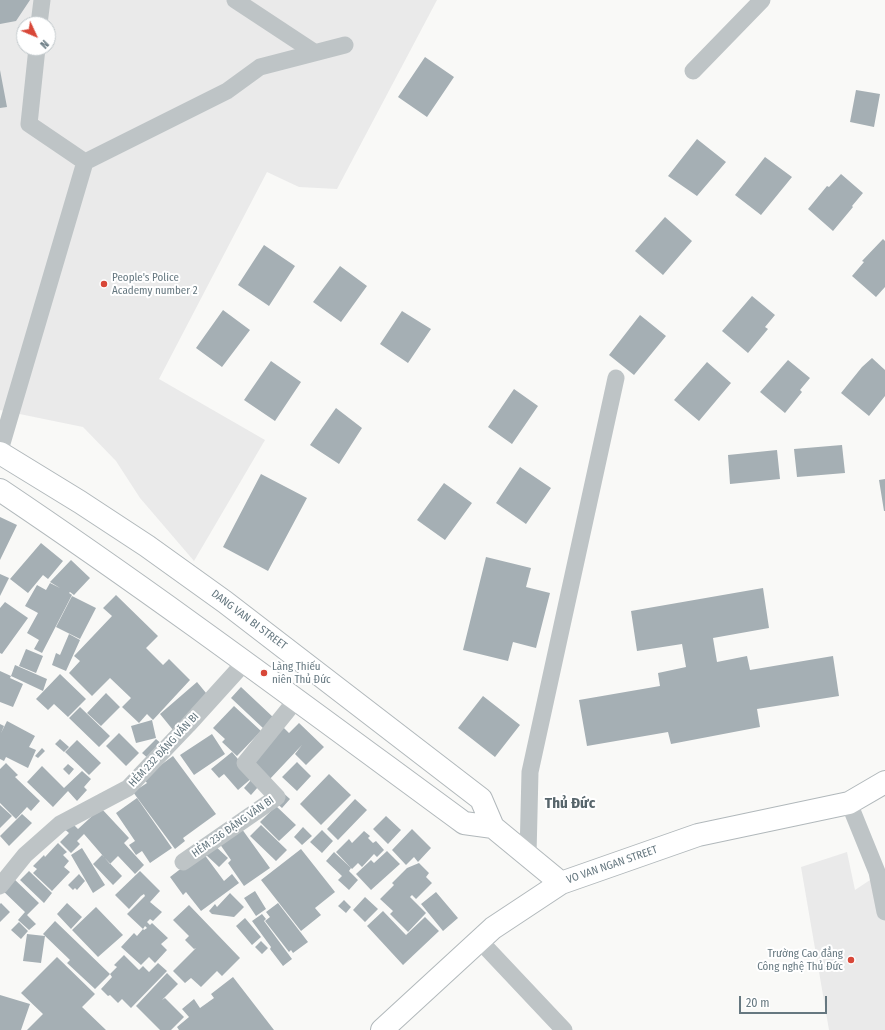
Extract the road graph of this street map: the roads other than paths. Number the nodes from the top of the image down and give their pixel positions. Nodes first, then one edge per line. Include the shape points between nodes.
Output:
1 (42, 0) edge
2 (235, 0) edge
3 (762, 0) edge
4 (40, 16) edge
5 (345, 45) dead end
6 (314, 52) junction
7 (36, 56) edge
8 (693, 71) dead end
9 (85, 162) junction
10 (616, 378) dead end
11 (0, 452) edge
12 (0, 490) edge
13 (245, 662) junction
14 (296, 700) junction
15 (885, 782) edge
16 (849, 803) junction
17 (493, 827) junction
18 (528, 855) junction
19 (183, 862) dead end
20 (561, 883) junction
21 (0, 886) edge
22 (885, 912) edge
23 (480, 941) junction
24 (382, 1030) edge
25 (564, 1030) edge

1 - 4 lane
2 - 6 lane
3 - 8 lane
5 - 6 lane
6 - 9 lane via 260,67 227,91
7 - 9 lane via 29,124
9 - 11 lane
10 - 18 lane via 530,772
11 - 17 main road, DANG VAN BI STREET via 146,546 225,602 481,799
12 - 13 main road
13 - 14 main road
13 - 21 lane, HẺM 232 ĐẶNG VĂN BI via 128,788 60,824 25,855
14 - 17 main road via 464,823
14 - 19 lane, HẺM 236 ĐẶNG VĂN BI via 245,763 277,797
15 - 16 main road, VO VAN NGAN STREET
16 - 20 main road, VO VAN NGAN STREET via 698,835
16 - 22 lane via 877,872
17 - 18 main road, DANG VAN BI STREET
18 - 20 main road, DANG VAN BI STREET
20 - 23 main road, VO VAN NGAN STREET via 493,928
23 - 24 main road, VO VAN NGAN STREET
23 - 25 lane

